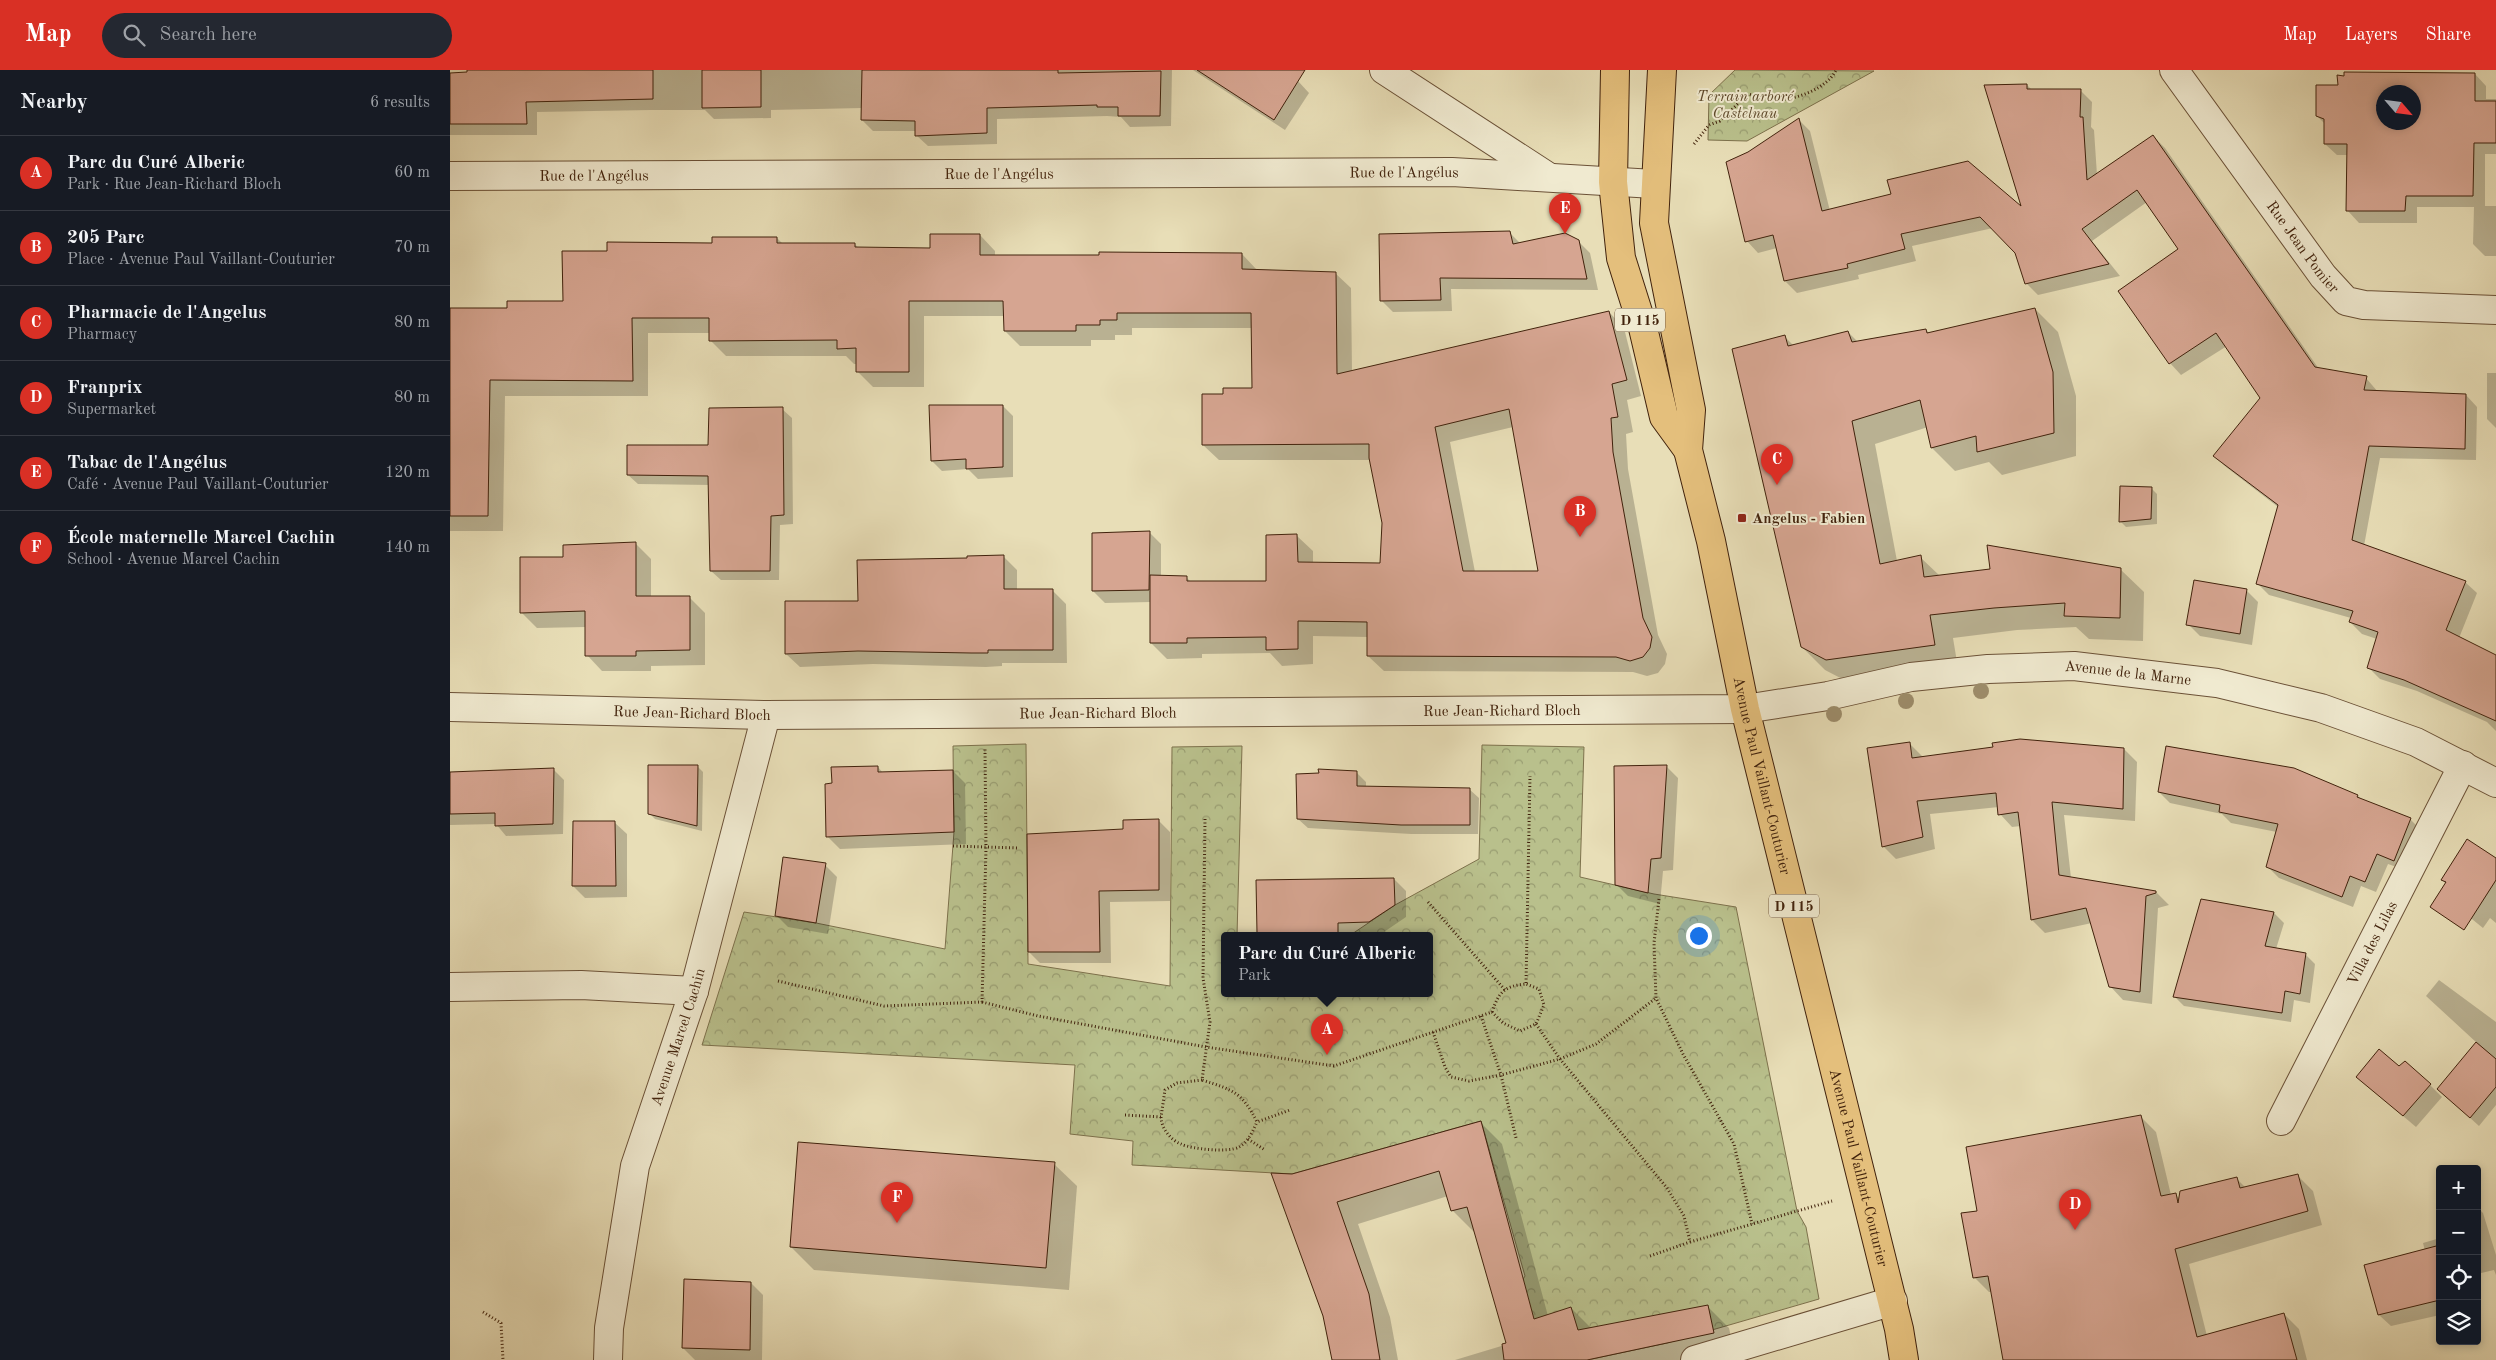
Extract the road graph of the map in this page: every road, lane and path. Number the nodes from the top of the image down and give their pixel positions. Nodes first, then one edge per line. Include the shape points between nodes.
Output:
1 (1384, 70) edge
2 (1615, 70) edge
3 (1662, 70) edge
4 (1836, 70) edge
5 (2174, 70) edge
6 (1689, 152) dead end
7 (450, 176) edge
8 (1547, 176) junction
9 (1613, 182) junction
10 (1654, 184) junction
11 (2496, 310) edge
12 (1688, 450) junction
13 (450, 707) edge
14 (1745, 709) junction
15 (985, 714) junction
16 (766, 715) junction
17 (2463, 765) junction
18 (1530, 776) dead end
19 (2496, 783) edge
20 (1205, 819) dead end
21 (953, 846) dead end
22 (986, 848) junction
23 (1018, 848) dead end
24 (1659, 900) dead end
25 (1428, 902) dead end
26 (778, 981) dead end
27 (1526, 984) junction
28 (450, 987) edge
29 (1505, 990) junction
30 (694, 991) junction
31 (1656, 998) junction
32 (982, 1002) junction
33 (1492, 1012) junction
34 (1481, 1016) junction
35 (1536, 1024) junction
36 (1433, 1032) junction
37 (1206, 1047) junction
38 (1560, 1058) junction
39 (1501, 1075) junction
40 (1202, 1080) junction
41 (1290, 1110) dead end
42 (1125, 1115) dead end
43 (1161, 1117) junction
44 (2281, 1121) dead end
45 (1257, 1122) junction
46 (1248, 1138) junction
47 (1516, 1138) dead end
48 (1264, 1150) dead end
49 (1865, 1192) junction
50 (1752, 1224) junction
51 (1690, 1242) junction
52 (1650, 1256) dead end
53 (1892, 1301) junction
54 (483, 1312) dead end
55 (503, 1360) edge
56 (608, 1360) edge
57 (1695, 1360) edge
58 (1904, 1360) edge

1 - 8 street
2 - 9 main road, Avenue Paul Vaillant-Couturier / D 115
3 - 10 main road, D 115
4 - 6 path via 1832,79 1811,92 1774,100 1748,94 1720,121 1709,125
5 - 11 street, Rue Jean Pomier via 2323,276 2346,301 2380,307
7 - 8 street, Rue de l'Angélus via 1452,172
8 - 9 street, Rue de l'Angélus
9 - 10 street
9 - 12 main road, Avenue Paul Vaillant-Couturier / D 115 via 1621,258 1643,328 1664,417
10 - 12 main road, Avenue Paul Vaillant-Couturier / D 115 via 1654,223 1691,410
12 - 14 main road, Avenue Paul Vaillant-Couturier / D 115
13 - 16 street, Rue Jean-Richard Bloch
14 - 15 street, Rue Jean-Richard Bloch
14 - 17 street, Avenue de la Marne via 1828,696 1911,676 2074,666 2217,683 2321,708 2416,742
14 - 49 main road, Avenue Paul Vaillant-Couturier / D 115
15 - 16 street, Rue Jean-Richard Bloch
15 - 22 path
16 - 30 street, Avenue Marcel Cachin
17 - 19 street, Avenue de la Marne
17 - 44 street, Villa des Lilas
18 - 27 path
20 - 37 path via 1203,978 1210,1022
21 - 22 path
22 - 23 path
22 - 32 path
24 - 31 path via 1654,943
25 - 29 path
26 - 32 path via 884,1006
27 - 29 path via 1512,985
27 - 35 path via 1539,989 1544,1005
28 - 30 street via 581,985
29 - 33 path via 1498,995
30 - 56 street, Avenue Marcel Cachin via 634,1166
31 - 38 path via 1596,1044
31 - 50 path via 1683,1054 1734,1144
32 - 37 path via 1038,1016
33 - 34 path
33 - 35 path via 1503,1023 1520,1030
34 - 36 path
34 - 39 path
35 - 38 path
36 - 37 path via 1334,1066
36 - 39 path via 1451,1077 1469,1081
37 - 40 path
38 - 39 path
38 - 51 path via 1667,1188 1684,1216
39 - 47 path
40 - 43 path via 1177,1083 1165,1090
40 - 45 path via 1229,1089 1247,1102
41 - 45 path
42 - 43 path
43 - 46 path via 1166,1131 1180,1144 1224,1150 1238,1148
45 - 46 path
46 - 48 path
49 - 50 path
49 - 53 main road, Avenue Paul Vaillant-Couturier / D 115
50 - 51 path
51 - 52 path
53 - 57 street
53 - 58 main road, Avenue Paul Vaillant-Couturier / D 115
54 - 55 path via 500,1323

